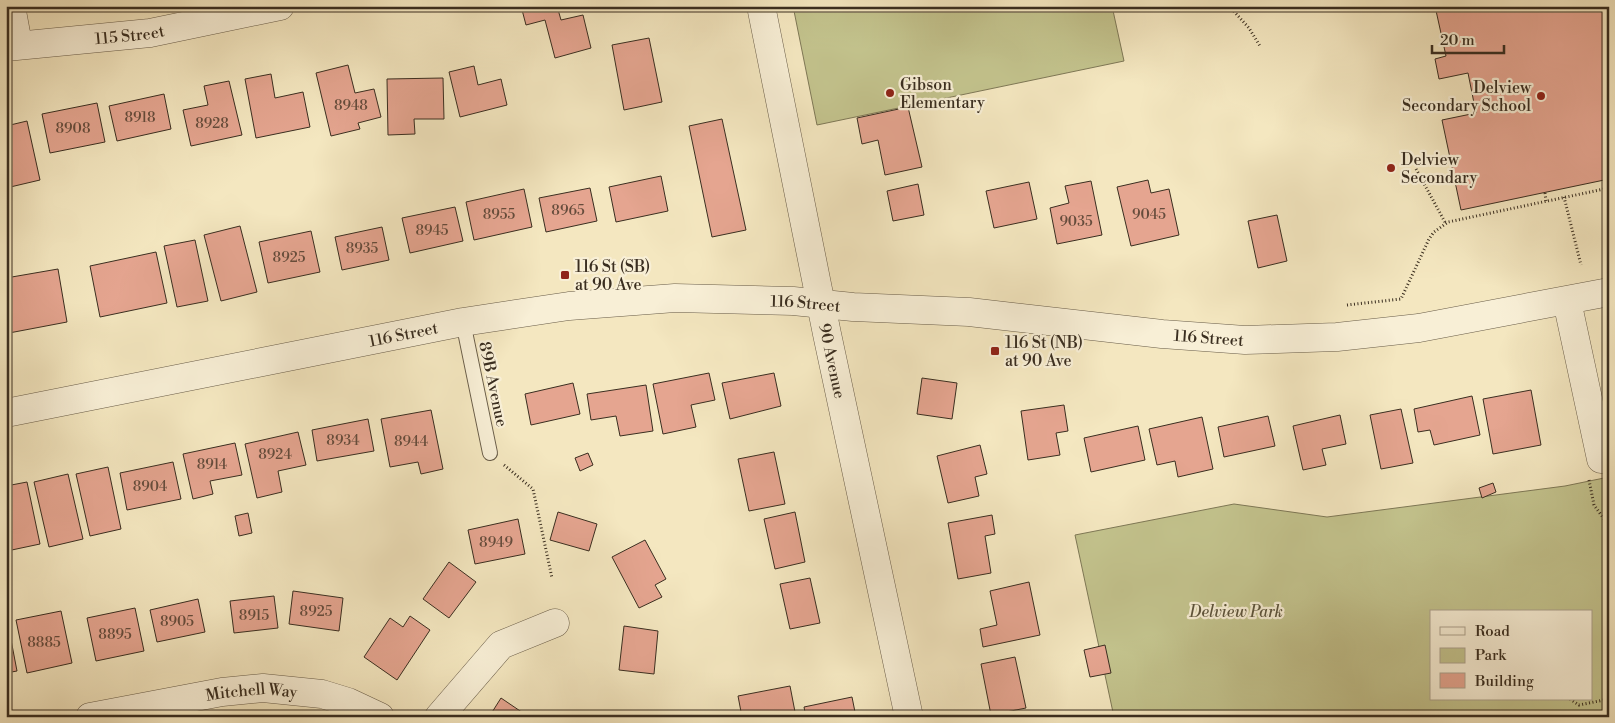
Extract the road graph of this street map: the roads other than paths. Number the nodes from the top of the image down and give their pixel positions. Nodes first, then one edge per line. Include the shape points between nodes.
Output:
1 (11, 6) edge
2 (280, 6) edge
3 (761, 6) edge
4 (12, 45) edge
5 (1609, 292) edge
6 (1567, 301) junction
7 (822, 303) junction
8 (463, 322) junction
9 (6, 414) edge
10 (490, 453) road end
11 (1594, 466) road end
12 (555, 623) dead end
13 (90, 717) edge
14 (380, 717) edge
15 (439, 717) edge
16 (908, 717) edge

1 - 4 street
2 - 4 street, 115 Street via 150,33
3 - 7 street, 90 Avenue
5 - 6 street, 116 Street
6 - 7 street, 116 Street via 1419,328 1337,337 1244,340 969,312
6 - 11 street
7 - 8 street, 116 Street via 675,298 569,306
7 - 16 street, 90 Avenue
8 - 9 street, 116 Street
8 - 10 lane, 89B Avenue
12 - 15 street via 501,645
13 - 14 street, Mitchell Way via 222,692 263,688 322,694

